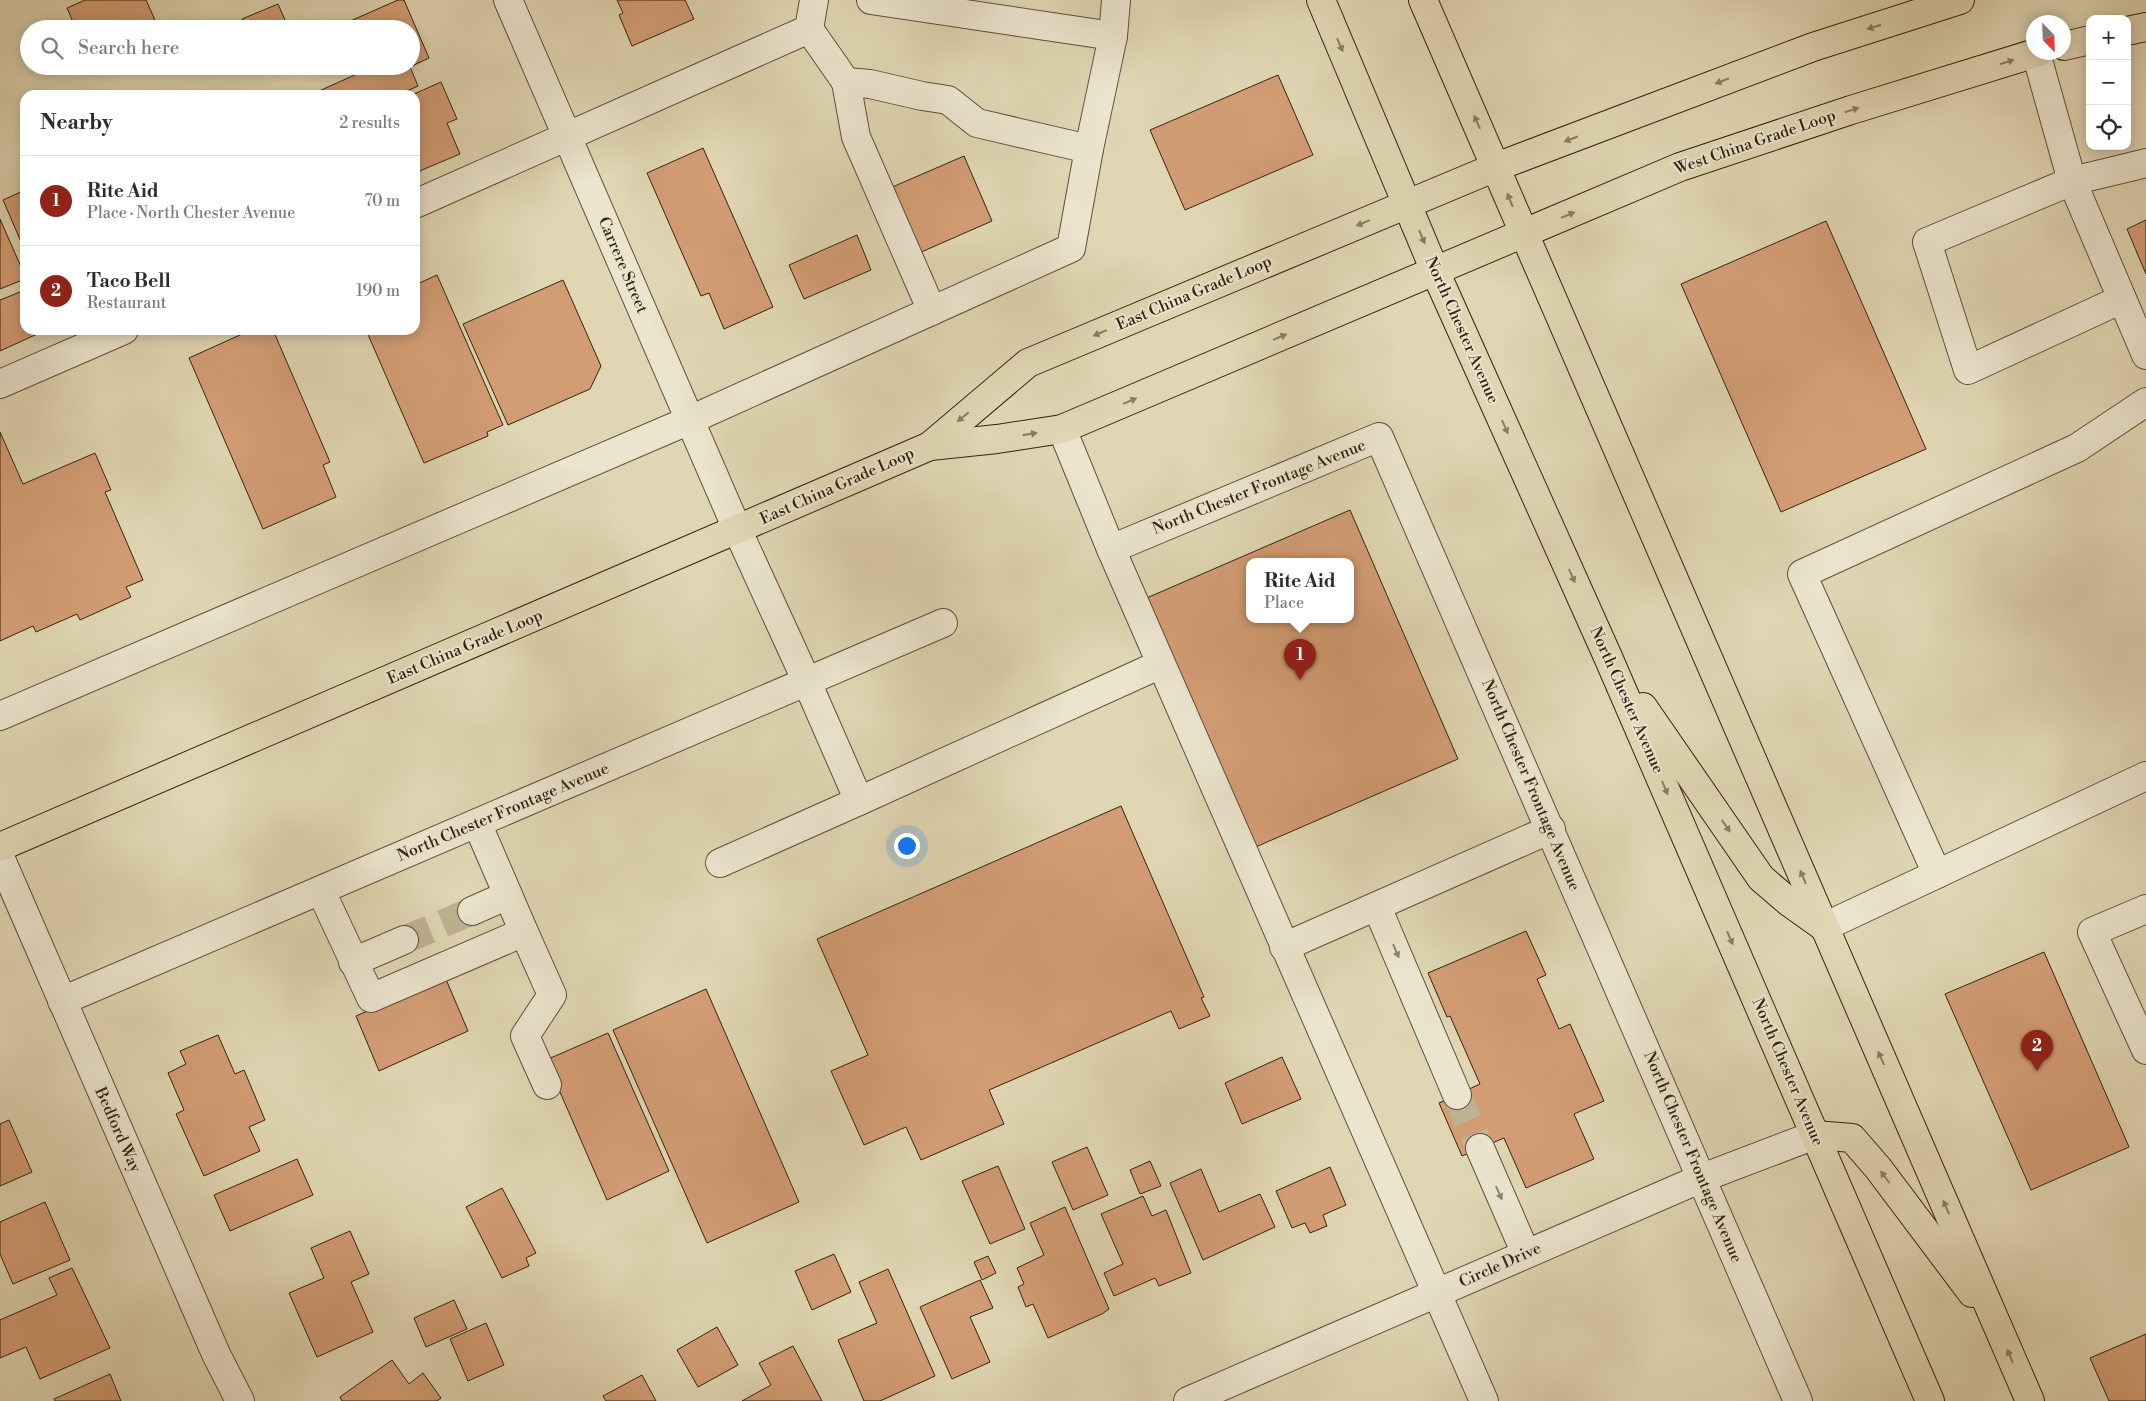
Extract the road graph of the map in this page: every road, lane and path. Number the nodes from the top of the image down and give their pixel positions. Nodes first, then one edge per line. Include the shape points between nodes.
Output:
1 (508, 0) edge
2 (814, 0) edge
3 (871, 0) edge
4 (1116, 0) edge
5 (1321, 0) edge
6 (1423, 0) edge
7 (1960, 0) edge
8 (2146, 26) edge
9 (809, 30) junction
10 (2131, 30) edge
11 (1113, 36) junction
12 (2086, 41) edge
13 (2071, 44) edge
14 (2026, 56) edge
15 (2039, 60) edge
16 (846, 82) junction
17 (568, 138) junction
18 (1089, 149) junction
19 (2146, 163) edge
20 (1496, 167) junction
21 (2072, 181) junction
22 (420, 202) edge
23 (1408, 204) junction
24 (1523, 234) junction
25 (1479, 252) joint
26 (1436, 271) junction
27 (2122, 299) junction
28 (932, 311) junction
29 (113, 335) edge
30 (2146, 355) edge
31 (0, 384) edge
32 (2146, 402) edge
33 (690, 420) junction
34 (1062, 429) junction
35 (930, 446) junction
36 (737, 529) junction
37 (1111, 549) junction
38 (943, 624) dead end
39 (1608, 657) junction
40 (1161, 664) junction
41 (808, 682) junction
42 (0, 716) edge
43 (2146, 776) edge
44 (859, 801) junction
45 (477, 823) junction
46 (1551, 829) junction
47 (0, 847) edge
48 (0, 857) edge
49 (720, 863) dead end
50 (1937, 874) junction
51 (321, 890) junction
52 (508, 895) junction
53 (1377, 906) junction
54 (2146, 909) edge
55 (472, 911) tunnel mouth
56 (1824, 927) junction
57 (524, 932) junction
58 (404, 940) tunnel mouth
59 (1284, 947) junction
60 (353, 962) junction
61 (62, 1001) junction
62 (2146, 1050) edge
63 (547, 1085) dead end
64 (1457, 1095) tunnel mouth
65 (1815, 1135) junction
66 (1480, 1148) tunnel mouth
67 (1702, 1178) junction
68 (1526, 1254) junction
69 (1438, 1293) junction
70 (1998, 1328) junction
71 (240, 1401) edge
72 (1188, 1401) edge
73 (1484, 1401) edge
74 (1798, 1401) edge
75 (1930, 1401) edge
76 (2030, 1401) edge

1 - 17 street, Carrere Street
2 - 9 street
3 - 11 street
4 - 11 street
5 -> 23 main road, North Chester Avenue
20 -> 6 main road
7 -> 20 main road via 1813,47
8 - 10 main road
9 - 16 street
9 - 17 street
11 - 18 street
12 - 13 main road
24 -> 14 main road, West China Grade Loop via 1680,167
15 - 21 street
16 - 18 street via 948,100 977,123
16 - 28 street via 856,137
17 - 22 street
17 - 33 street, Carrere Street
18 - 28 street via 1071,248
19 - 21 street
20 - 23 main road, East China Grade Loop
24 -> 20 main road
21 - 27 street
21 - 27 street via 1927,242 1968,370
23 -> 26 main road, North Chester Avenue
23 -> 35 main road, East China Grade Loop via 1028,363
24 - 25 main road, West China Grade Loop
56 -> 24 main road
25 - 26 main road, East China Grade Loop
34 -> 26 main road, East China Grade Loop
26 -> 39 main road, North Chester Avenue
27 - 30 street
28 - 33 street
29 - 31 street
32 - 50 street via 2077,448 1802,574
33 - 36 street, Carrere Street
33 - 42 street
35 -> 34 main road, East China Grade Loop
34 - 37 street
35 - 36 main road, East China Grade Loop
36 - 41 street, Carrere Street
36 - 47 main road, East China Grade Loop
37 - 40 street
37 - 46 street, North Chester Frontage Avenue via 1379,437
38 - 41 street, North Chester Frontage Avenue
39 -> 56 main road via 1761,878
39 -> 65 main road, North Chester Avenue
40 - 44 street
40 - 59 street
41 - 44 street, Carrere Street
41 - 45 street, North Chester Frontage Avenue
43 - 50 street
44 - 49 street
45 - 51 street, North Chester Frontage Avenue
45 - 52 street
46 - 53 street
46 - 67 street, North Chester Frontage Avenue
48 - 61 street, Bedford Way
50 - 56 street
51 - 60 street
51 - 61 street, North Chester Frontage Avenue
52 - 55 street
52 - 57 street
53 - 59 street
53 -> 64 street
54 - 62 street via 2092,932
70 -> 56 main road
57 - 60 street via 371,998
57 - 63 street via 552,995 525,1036
58 - 60 street
59 - 69 street
61 - 71 street, Bedford Way via 212,1345
65 - 67 street, Circle Drive
70 -> 65 main road via 1852,1138
65 - 75 main road, North Chester Avenue
66 -> 68 street
67 - 68 street, Circle Drive
67 - 74 street, North Chester Frontage Avenue
68 - 69 street, Circle Drive
69 - 72 street, Circle Drive
69 - 73 street
76 -> 70 main road

